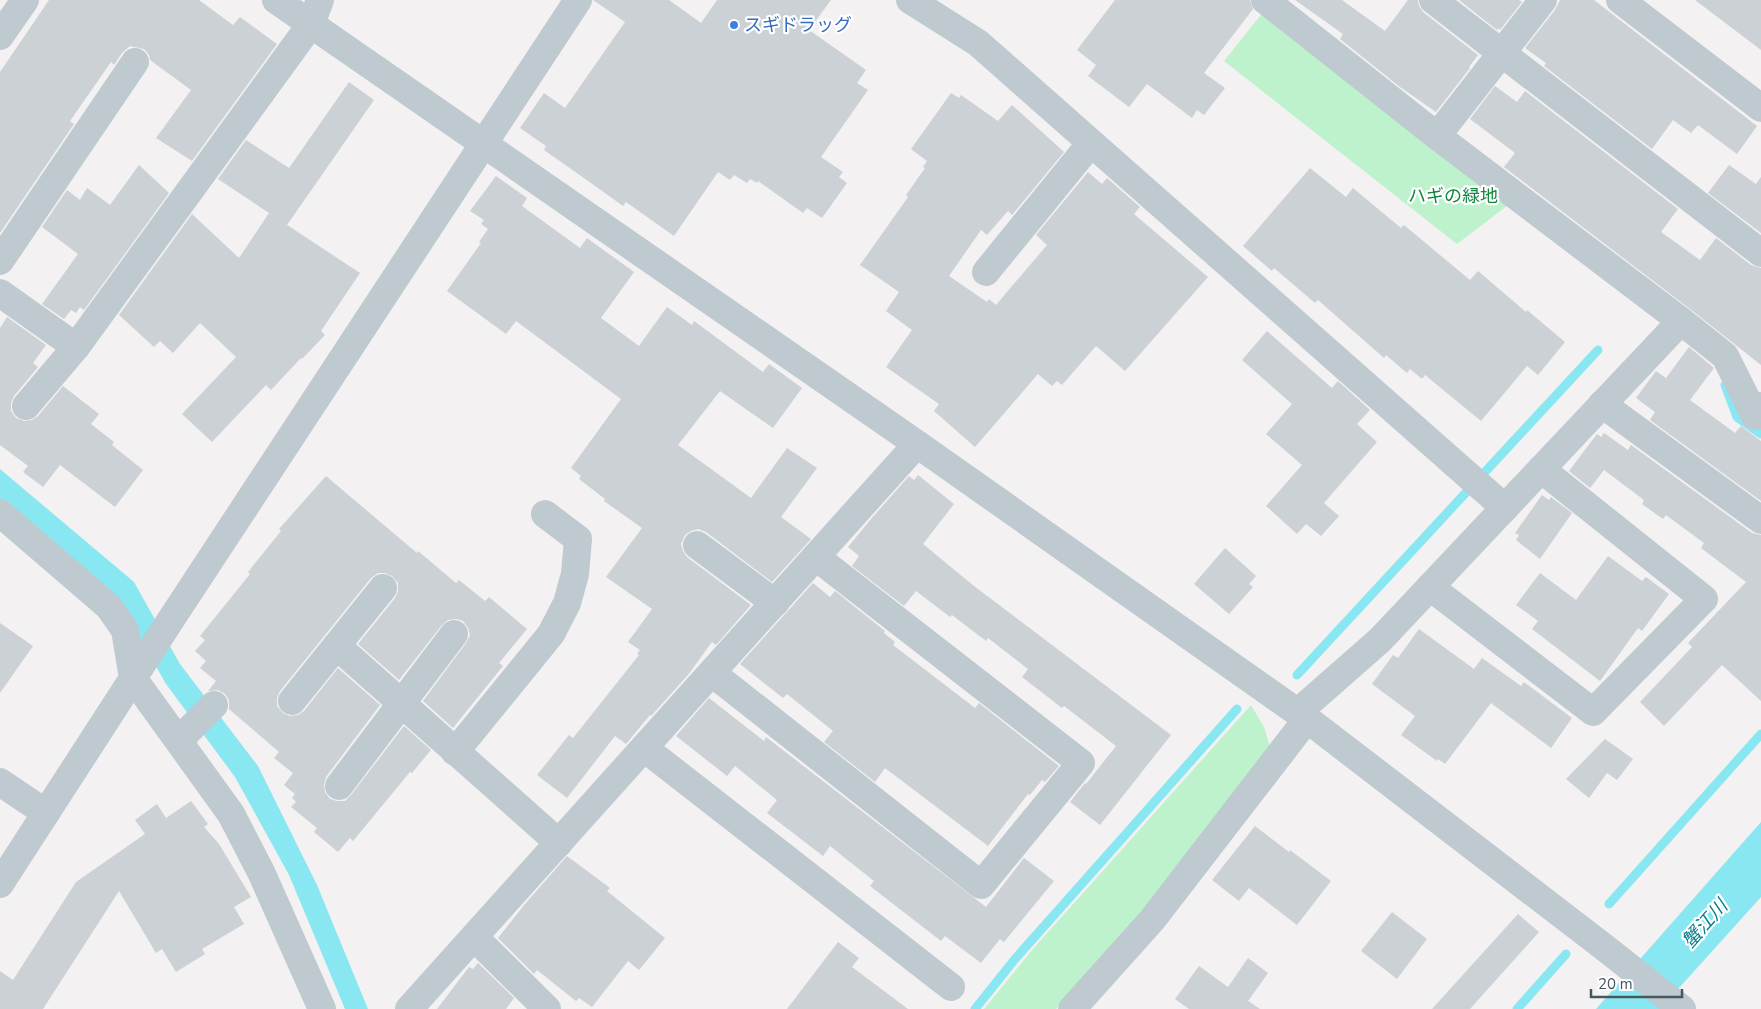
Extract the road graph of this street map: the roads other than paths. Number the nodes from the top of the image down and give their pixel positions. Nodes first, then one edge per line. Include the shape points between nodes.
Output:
1 (25, 0) edge
2 (276, 0) edge
3 (578, 0) edge
4 (910, 0) edge
5 (1265, 0) edge
6 (1433, 0) edge
7 (1543, 0) edge
8 (1620, 0) edge
9 (316, 12) edge
10 (0, 36) edge
11 (1501, 53) junction
12 (135, 62) dead end
13 (1757, 95) edge
14 (1437, 136) junction
15 (1091, 142) junction
16 (483, 143) junction
17 (1761, 253) edge
18 (0, 261) edge
19 (986, 272) dead end
20 (0, 293) edge
21 (1681, 321) junction
22 (76, 347) junction
23 (1602, 404) junction
24 (26, 406) dead end
25 (1759, 414) edge
26 (916, 444) junction
27 (1542, 469) junction
28 (1487, 492) junction
29 (0, 513) edge
30 (545, 514) dead end
31 (1761, 520) edge
32 (697, 546) dead end
33 (816, 556) junction
34 (1430, 587) junction
35 (383, 588) dead end
36 (775, 603) junction
37 (454, 634) dead end
38 (337, 646) junction
39 (139, 669) junction
40 (712, 673) junction
41 (292, 701) dead end
42 (401, 704) junction
43 (214, 705) dead end
44 (1303, 715) junction
45 (185, 734) junction
46 (644, 748) junction
47 (455, 752) junction
48 (0, 782) edge
49 (339, 786) dead end
50 (46, 813) junction
51 (559, 843) junction
52 (0, 884) edge
53 (474, 937) junction
54 (951, 987) dead end
55 (322, 1009) edge
56 (409, 1009) edge
57 (547, 1009) edge
58 (1072, 1009) edge
59 (1682, 1009) edge

1 - 10 street
2 - 9 street
3 - 16 street
4 - 15 street via 978,42
5 - 14 street
6 - 11 street
7 - 11 street
8 - 13 street
9 - 16 street
9 - 22 street
11 - 14 street
11 - 17 street
12 - 18 street
14 - 21 street
15 - 19 street
15 - 28 street
16 - 26 street
16 - 39 street
20 - 22 street
21 - 23 street
21 - 25 street via 1725,356
22 - 24 street
23 - 27 street
23 - 31 street
26 - 33 street
26 - 44 street
27 - 28 street
27 - 34 street via 1704,599 1593,712
28 - 34 street
29 - 39 street via 109,607 125,630
30 - 47 street via 578,539 575,574 567,603 551,634
32 - 36 street
33 - 36 street
33 - 40 street via 1081,763 981,885
34 - 44 street
35 - 38 street
36 - 40 street
37 - 42 street
38 - 41 street
38 - 42 street
39 - 45 street
39 - 50 street
40 - 46 street
42 - 47 street
42 - 49 street
43 - 45 street
44 - 58 street via 1152,920
44 - 59 street
45 - 55 street via 262,872
46 - 51 street
46 - 54 street
47 - 51 street
48 - 50 street
50 - 52 street
51 - 53 street
53 - 56 street
53 - 57 street

